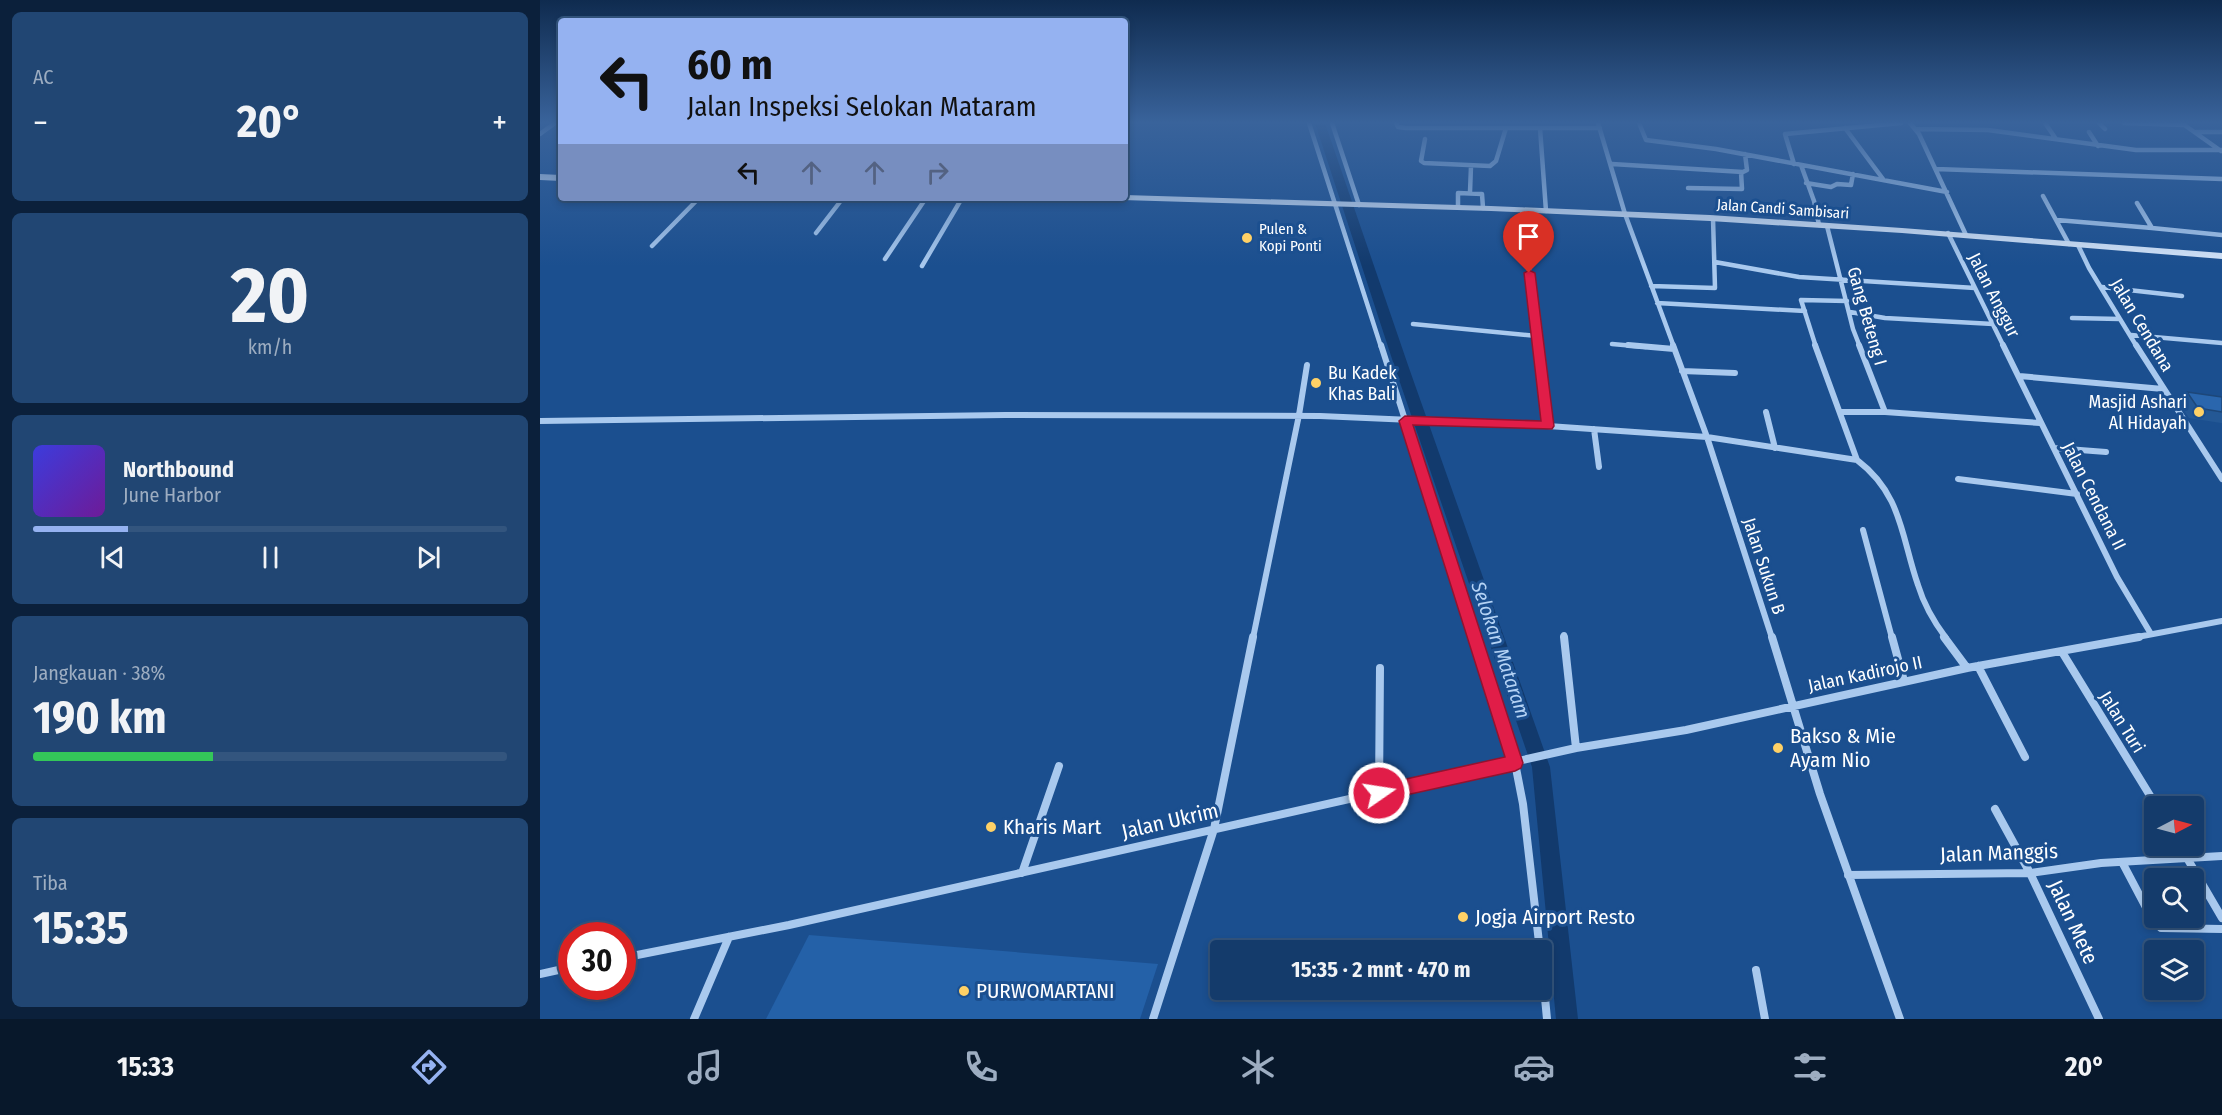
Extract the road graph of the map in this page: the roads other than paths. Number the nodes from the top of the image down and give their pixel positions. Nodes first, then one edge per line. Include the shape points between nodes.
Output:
1 (1325, 171) edge
2 (1346, 171) edge
3 (1471, 171) edge
4 (1543, 171) edge
5 (1613, 171) edge
6 (1714, 171) edge
7 (1745, 171) edge
8 (1803, 171) edge
9 (1833, 171) edge
10 (1877, 171) edge
11 (1937, 171) edge
12 (1980, 171) edge
13 (1741, 172) junction
14 (1853, 174) junction
15 (540, 177) edge
16 (558, 178) edge
17 (1883, 179) junction
18 (2222, 179) edge
19 (1806, 183) junction
20 (1689, 188) dead end
21 (1470, 192) junction
22 (1947, 192) junction
23 (2043, 195) dead end
24 (1128, 198) edge
25 (696, 201) edge
26 (841, 201) edge
27 (924, 201) edge
28 (960, 201) edge
29 (2136, 203) dead end
30 (1336, 204) junction
31 (1357, 205) junction
32 (1458, 207) junction
33 (1483, 208) junction
34 (1522, 210) junction
35 (1546, 211) junction
36 (1625, 214) junction
37 (1713, 218) junction
38 (2057, 220) junction
39 (1823, 226) junction
40 (2152, 228) junction
41 (816, 233) dead end
42 (1948, 233) junction
43 (1966, 235) junction
44 (2222, 235) edge
45 (2073, 245) junction
46 (652, 246) dead end
47 (2222, 256) edge
48 (885, 259) dead end
49 (1715, 262) junction
50 (922, 266) dead end
51 (1842, 279) junction
52 (1651, 286) junction
53 (2102, 287) junction
54 (1975, 288) junction
55 (2182, 296) dead end
56 (1847, 301) junction
57 (1657, 303) junction
58 (1805, 311) junction
59 (1850, 312) junction
60 (2072, 318) dead end
61 (2120, 319) junction
62 (1413, 324) dead end
63 (1993, 324) junction
64 (2131, 335) junction
65 (1537, 336) junction
66 (2222, 343) edge
67 (1612, 344) dead end
68 (1674, 348) junction
69 (1307, 365) dead end
70 (1682, 371) junction
71 (1735, 373) dead end
72 (2018, 373) junction
73 (2163, 389) junction
74 (1767, 412) dead end
75 (1842, 412) junction
76 (1885, 412) junction
77 (1299, 415) junction
78 (540, 421) edge
79 (1405, 421) junction
80 (2040, 423) junction
81 (1548, 426) junction
82 (1594, 429) junction
83 (1707, 437) junction
84 (1775, 448) junction
85 (2054, 448) junction
86 (2106, 452) dead end
87 (1857, 460) junction
88 (1599, 466) dead end
89 (2221, 476) edge
90 (1958, 479) dead end
91 (2077, 494) junction
92 (1863, 530) dead end
93 (2222, 621) edge
94 (2151, 634) junction
95 (1564, 635) dead end
96 (2062, 652) junction
97 (1977, 666) junction
98 (1380, 668) dead end
99 (1967, 668) junction
100 (1904, 681) junction
101 (1794, 705) junction
102 (1576, 748) junction
103 (2025, 757) dead end
104 (1515, 763) junction
105 (1059, 766) dead end
106 (1379, 793) junction
107 (2150, 796) edge
108 (1995, 808) dead end
109 (1214, 829) junction
110 (2222, 856) edge
111 (2187, 857) junction
112 (2122, 862) junction
113 (1022, 873) junction
114 (2030, 873) junction
115 (1848, 875) junction
116 (2222, 918) edge
117 (2222, 929) edge
118 (729, 937) junction
119 (1539, 940) edge
120 (636, 955) edge
121 (1756, 970) dead end
122 (558, 971) edge
123 (540, 974) edge
124 (1545, 1000) edge
125 (694, 1019) edge
126 (1153, 1019) edge
127 (1547, 1019) edge
128 (1766, 1019) edge
129 (1900, 1019) edge
130 (2099, 1019) edge

1 - 30 street
2 - 31 street
3 - 21 street
4 - 35 street
5 - 36 street, Jalan Sukun B
6 - 13 street
7 - 13 street
8 - 19 street, Gang Beteng I
9 - 14 street
10 - 17 street
11 - 22 street
12 - 18 street
13 - 20 street via 1742,189
14 - 17 street
14 - 19 street via 1852,185
15 - 16 street
17 - 22 street
19 - 39 street, Gang Beteng I
21 - 32 street via 1458,193
21 - 33 street via 1482,195
22 - 43 street
23 - 38 street, Jalan Cendana
24 - 30 street, Jalan Candi Sambisari
25 - 46 street
26 - 41 street
27 - 48 street
28 - 50 street
29 - 40 street
30 - 31 street, Jalan Candi Sambisari
30 - 79 street
31 - 32 street, Jalan Candi Sambisari
32 - 33 street, Jalan Candi Sambisari
33 - 34 street, Jalan Candi Sambisari
34 - 35 street, Jalan Candi Sambisari
34 - 65 street
35 - 36 street, Jalan Candi Sambisari
36 - 37 street, Jalan Candi Sambisari
36 - 52 street, Jalan Sukun B
37 - 39 street, Jalan Candi Sambisari
37 - 49 street
38 - 40 street
38 - 45 street, Jalan Cendana
39 - 42 street, Jalan Candi Sambisari
39 - 51 street, Gang Beteng I
40 - 44 street
42 - 43 street, Jalan Candi Sambisari
42 - 54 street, Jalan Anggur
43 - 45 street, Jalan Candi Sambisari
45 - 47 street, Jalan Candi Sambisari
45 - 53 street, Jalan Cendana
49 - 51 street via 1785,276
49 - 52 street via 1715,288
51 - 54 street
51 - 56 street, Gang Beteng I
52 - 57 street, Jalan Sukun B
53 - 55 street
53 - 61 street, Jalan Cendana
54 - 63 street, Jalan Anggur
56 - 58 street via 1803,299
56 - 59 street, Gang Beteng I
57 - 58 street
57 - 68 street, Jalan Sukun B
58 - 75 street
59 - 63 street via 1885,318
59 - 76 street, Gang Beteng I via 1860,350
60 - 61 street
61 - 64 street, Jalan Cendana
62 - 65 street
63 - 72 street, Jalan Anggur
64 - 66 street
64 - 73 street, Jalan Cendana
65 - 81 street
67 - 68 street
68 - 70 street, Jalan Sukun B
69 - 77 street
70 - 71 street
70 - 83 street, Jalan Sukun B
72 - 73 street
72 - 80 street, Jalan Cendana II
73 - 89 street, Jalan Cendana
74 - 84 street
75 - 76 street
75 - 87 street
76 - 80 street
77 - 78 street
77 - 79 street
77 - 109 street
79 - 81 street
79 - 104 street
80 - 85 street, Jalan Cendana II
81 - 82 street
82 - 83 street
82 - 88 street
83 - 84 street
83 - 101 street, Jalan Sukun B
84 - 87 street
85 - 86 street
85 - 91 street, Jalan Cendana II
87 - 99 street via 1871,470 1888,492 1923,601
90 - 91 street
91 - 94 street, Jalan Cendana II via 2117,577
92 - 100 street
93 - 94 street, Jalan Kadirojo II
94 - 96 street, Jalan Kadirojo II
95 - 102 street
96 - 97 street, Jalan Kadirojo II
96 - 107 street, Jalan Turi
97 - 99 street, Jalan Kadirojo II
97 - 103 street
98 - 106 street
99 - 100 street, Jalan Kadirojo II
100 - 101 street, Jalan Kadirojo II
101 - 102 street, Jalan Kadirojo II via 1686,730
101 - 115 street, Jalan Sukun B
102 - 104 street, Jalan Kadirojo II
104 - 106 street, Jalan Ukrim
104 - 119 street
105 - 113 street
106 - 109 street, Jalan Ukrim
108 - 114 street, Jalan Mete
109 - 113 street, Jalan Ukrim
109 - 126 street
110 - 111 street
111 - 112 street, Jalan Manggis
111 - 116 street
112 - 114 street, Jalan Manggis
112 - 117 street via 2161,928
113 - 118 street, Jalan Ukrim
114 - 115 street, Jalan Manggis
114 - 130 street, Jalan Mete
115 - 129 street, Jalan Sukun B
118 - 120 street, Jalan Ukrim
118 - 125 street
121 - 128 street
122 - 123 street
124 - 127 street

